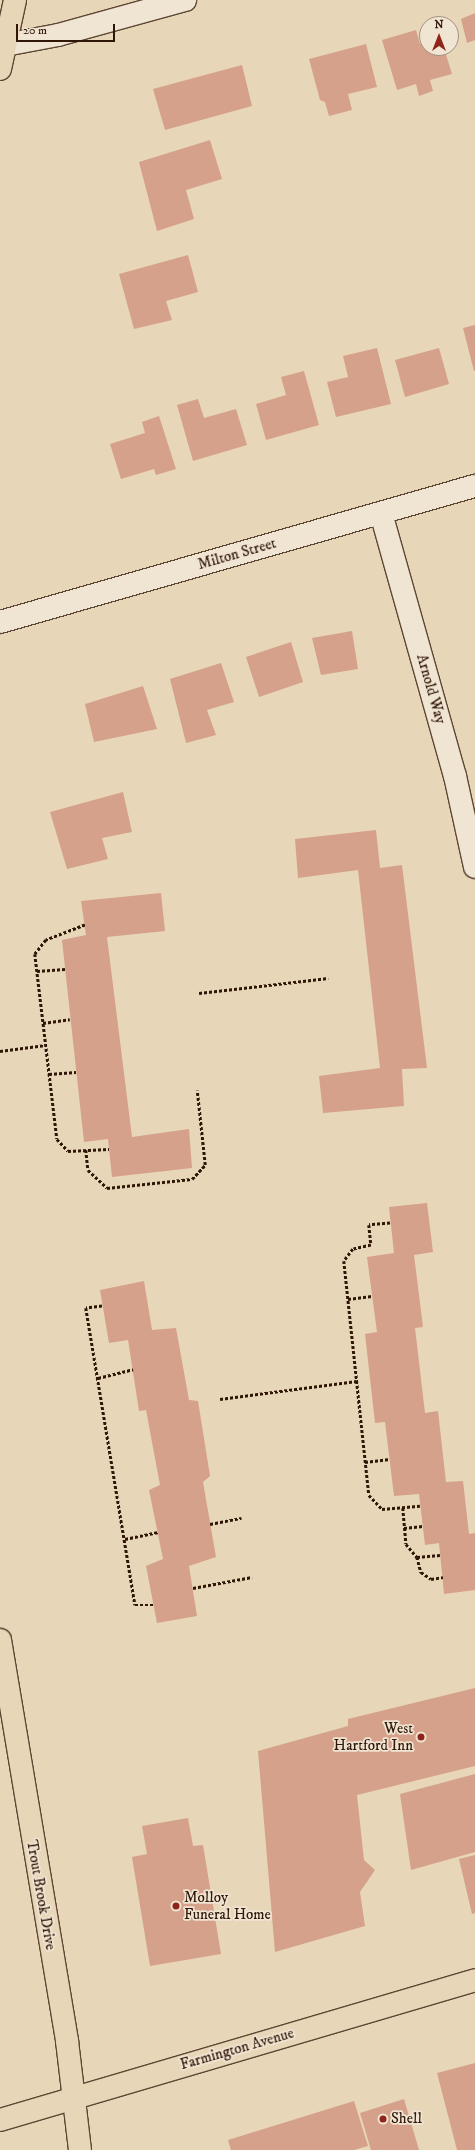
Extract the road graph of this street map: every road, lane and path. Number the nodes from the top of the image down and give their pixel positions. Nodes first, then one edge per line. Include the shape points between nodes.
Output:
1 (15, 0) edge
2 (185, 0) edge
3 (5, 45) junction
4 (0, 69) edge
5 (475, 486) edge
6 (381, 512) junction
7 (0, 622) edge
8 (475, 867) edge
9 (85, 925) dead end
10 (65, 969) dead end
11 (37, 971) junction
12 (328, 978) dead end
13 (199, 993) dead end
14 (70, 1019) dead end
15 (43, 1023) junction
16 (46, 1045) junction
17 (0, 1051) edge
18 (76, 1072) dead end
19 (49, 1074) junction
20 (197, 1090) dead end
21 (109, 1149) dead end
22 (86, 1150) junction
23 (390, 1223) dead end
24 (372, 1296) dead end
25 (348, 1299) junction
26 (102, 1306) dead end
27 (133, 1369) dead end
28 (98, 1378) junction
29 (357, 1381) junction
30 (220, 1399) dead end
31 (390, 1459) dead end
32 (365, 1462) junction
33 (420, 1506) dead end
34 (403, 1507) junction
35 (241, 1518) dead end
36 (210, 1524) dead end
37 (423, 1526) dead end
38 (404, 1528) junction
39 (158, 1532) dead end
40 (125, 1539) junction
41 (440, 1555) dead end
42 (417, 1558) junction
43 (252, 1577) dead end
44 (443, 1577) dead end
45 (193, 1588) dead end
46 (154, 1605) dead end
47 (0, 1640) edge
48 (475, 1980) edge
49 (74, 2098) junction
50 (0, 2120) edge
51 (80, 2150) edge

1 - 3 main road
2 - 3 street via 58,35
3 - 4 main road
5 - 6 street, Milton Street
6 - 7 street, Milton Street
6 - 8 street, Arnold Way via 455,776
9 - 11 path via 46,940 34,954
10 - 11 path
11 - 15 path
12 - 13 path
14 - 15 path
15 - 16 path
16 - 17 path
16 - 19 path
18 - 19 path
19 - 22 path via 57,1139 68,1151
20 - 22 path via 205,1165 192,1179 107,1188 88,1170
21 - 22 path
23 - 25 path via 369,1225 371,1245 354,1249 344,1261
24 - 25 path
25 - 29 path
26 - 28 path via 86,1308
27 - 28 path
28 - 40 path
29 - 30 path
29 - 32 path
31 - 32 path
32 - 34 path via 369,1495 382,1508
33 - 34 path
34 - 38 path
35 - 36 path
37 - 38 path
38 - 42 path via 406,1544
39 - 40 path
40 - 46 path via 135,1605
41 - 42 path
42 - 44 path via 421,1572 431,1579
43 - 45 path
47 - 49 main road, Trout Brook Drive
48 - 49 main road, Farmington Avenue
49 - 50 main road, Farmington Avenue
49 - 51 main road, Trout Brook Drive

